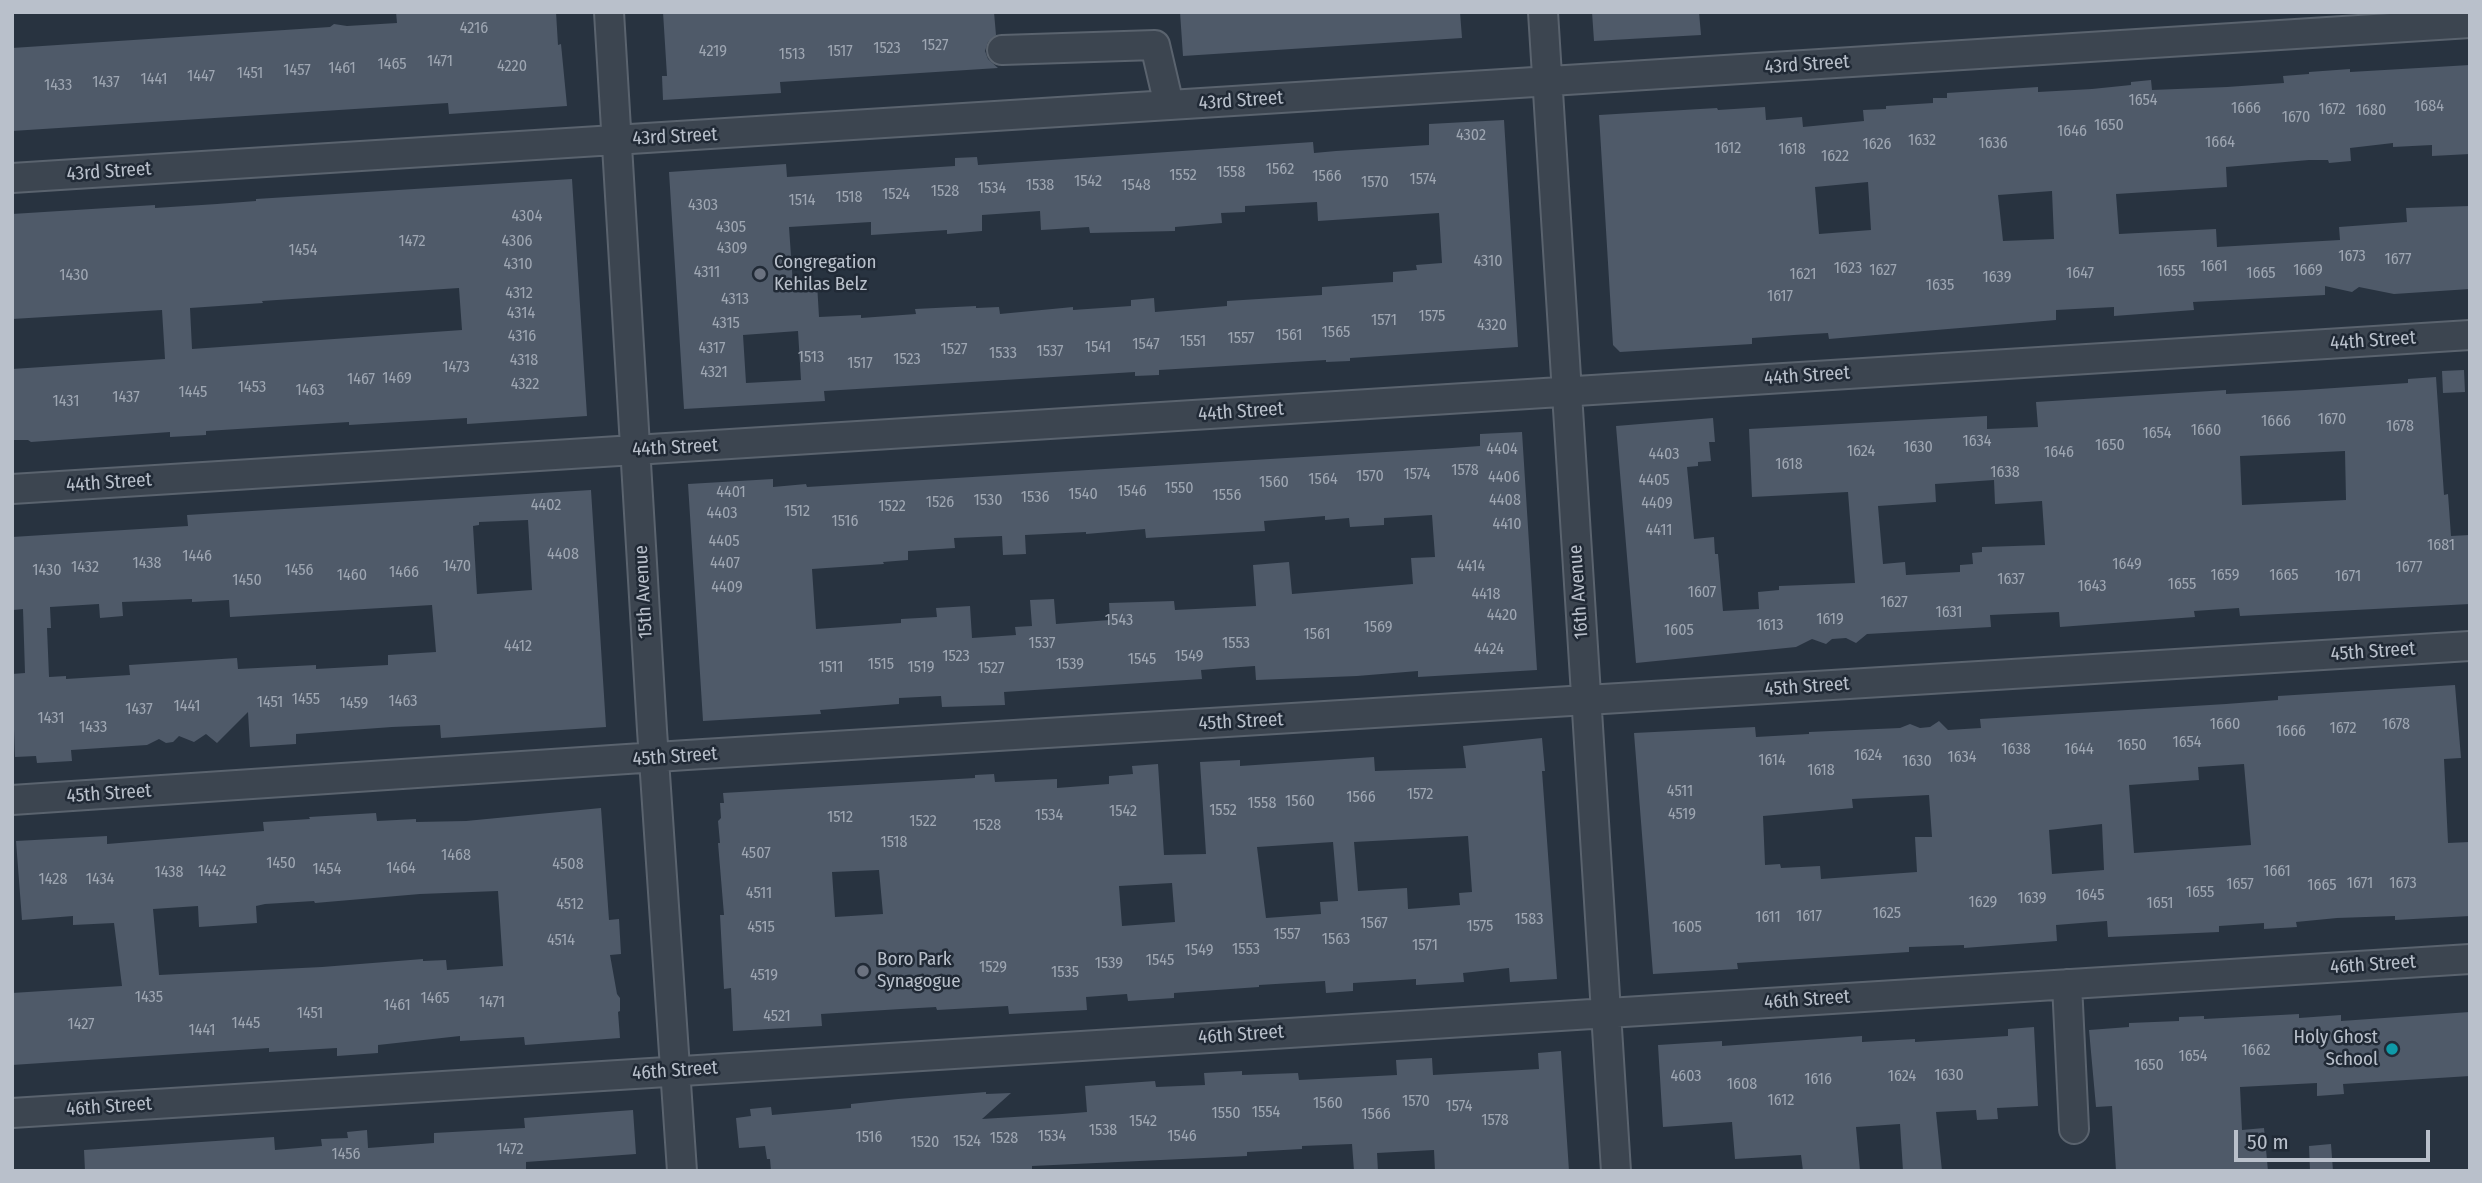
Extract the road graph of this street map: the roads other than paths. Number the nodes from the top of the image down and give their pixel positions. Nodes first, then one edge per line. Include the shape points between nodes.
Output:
1 (609, 12) edge
2 (1543, 12) edge
3 (2470, 23) edge
4 (1002, 50) dead end
5 (1548, 82) junction
6 (1169, 105) junction
7 (617, 140) junction
8 (12, 178) edge
9 (2470, 335) edge
10 (1567, 392) junction
11 (636, 450) junction
12 (12, 489) edge
13 (2470, 646) edge
14 (1586, 701) junction
15 (654, 758) junction
16 (12, 800) edge
17 (2470, 959) edge
18 (2067, 984) junction
19 (1606, 1012) junction
20 (676, 1071) junction
21 (12, 1113) edge
22 (2074, 1129) dead end
23 (682, 1171) edge
24 (1616, 1171) edge

1 - 7 street, 15th Avenue
2 - 5 street, 16th Avenue
3 - 5 street, 43rd Street
4 - 6 street via 1155,45
5 - 6 street, 43rd Street
5 - 10 street, 16th Avenue
6 - 7 street, 43rd Street
7 - 8 street, 43rd Street
7 - 11 street, 15th Avenue
9 - 10 street, 44th Street
10 - 11 street, 44th Street
10 - 14 street, 16th Avenue
11 - 12 street, 44th Street
11 - 15 street, 15th Avenue
13 - 14 street, 45th Street
14 - 15 street, 45th Street
14 - 19 street, 16th Avenue
15 - 16 street, 45th Street
15 - 20 street, 15th Avenue
17 - 18 street, 46th Street
18 - 19 street, 46th Street
18 - 22 street
19 - 20 street, 46th Street
19 - 24 street, 16th Avenue
20 - 21 street, 46th Street
20 - 23 street, 15th Avenue

